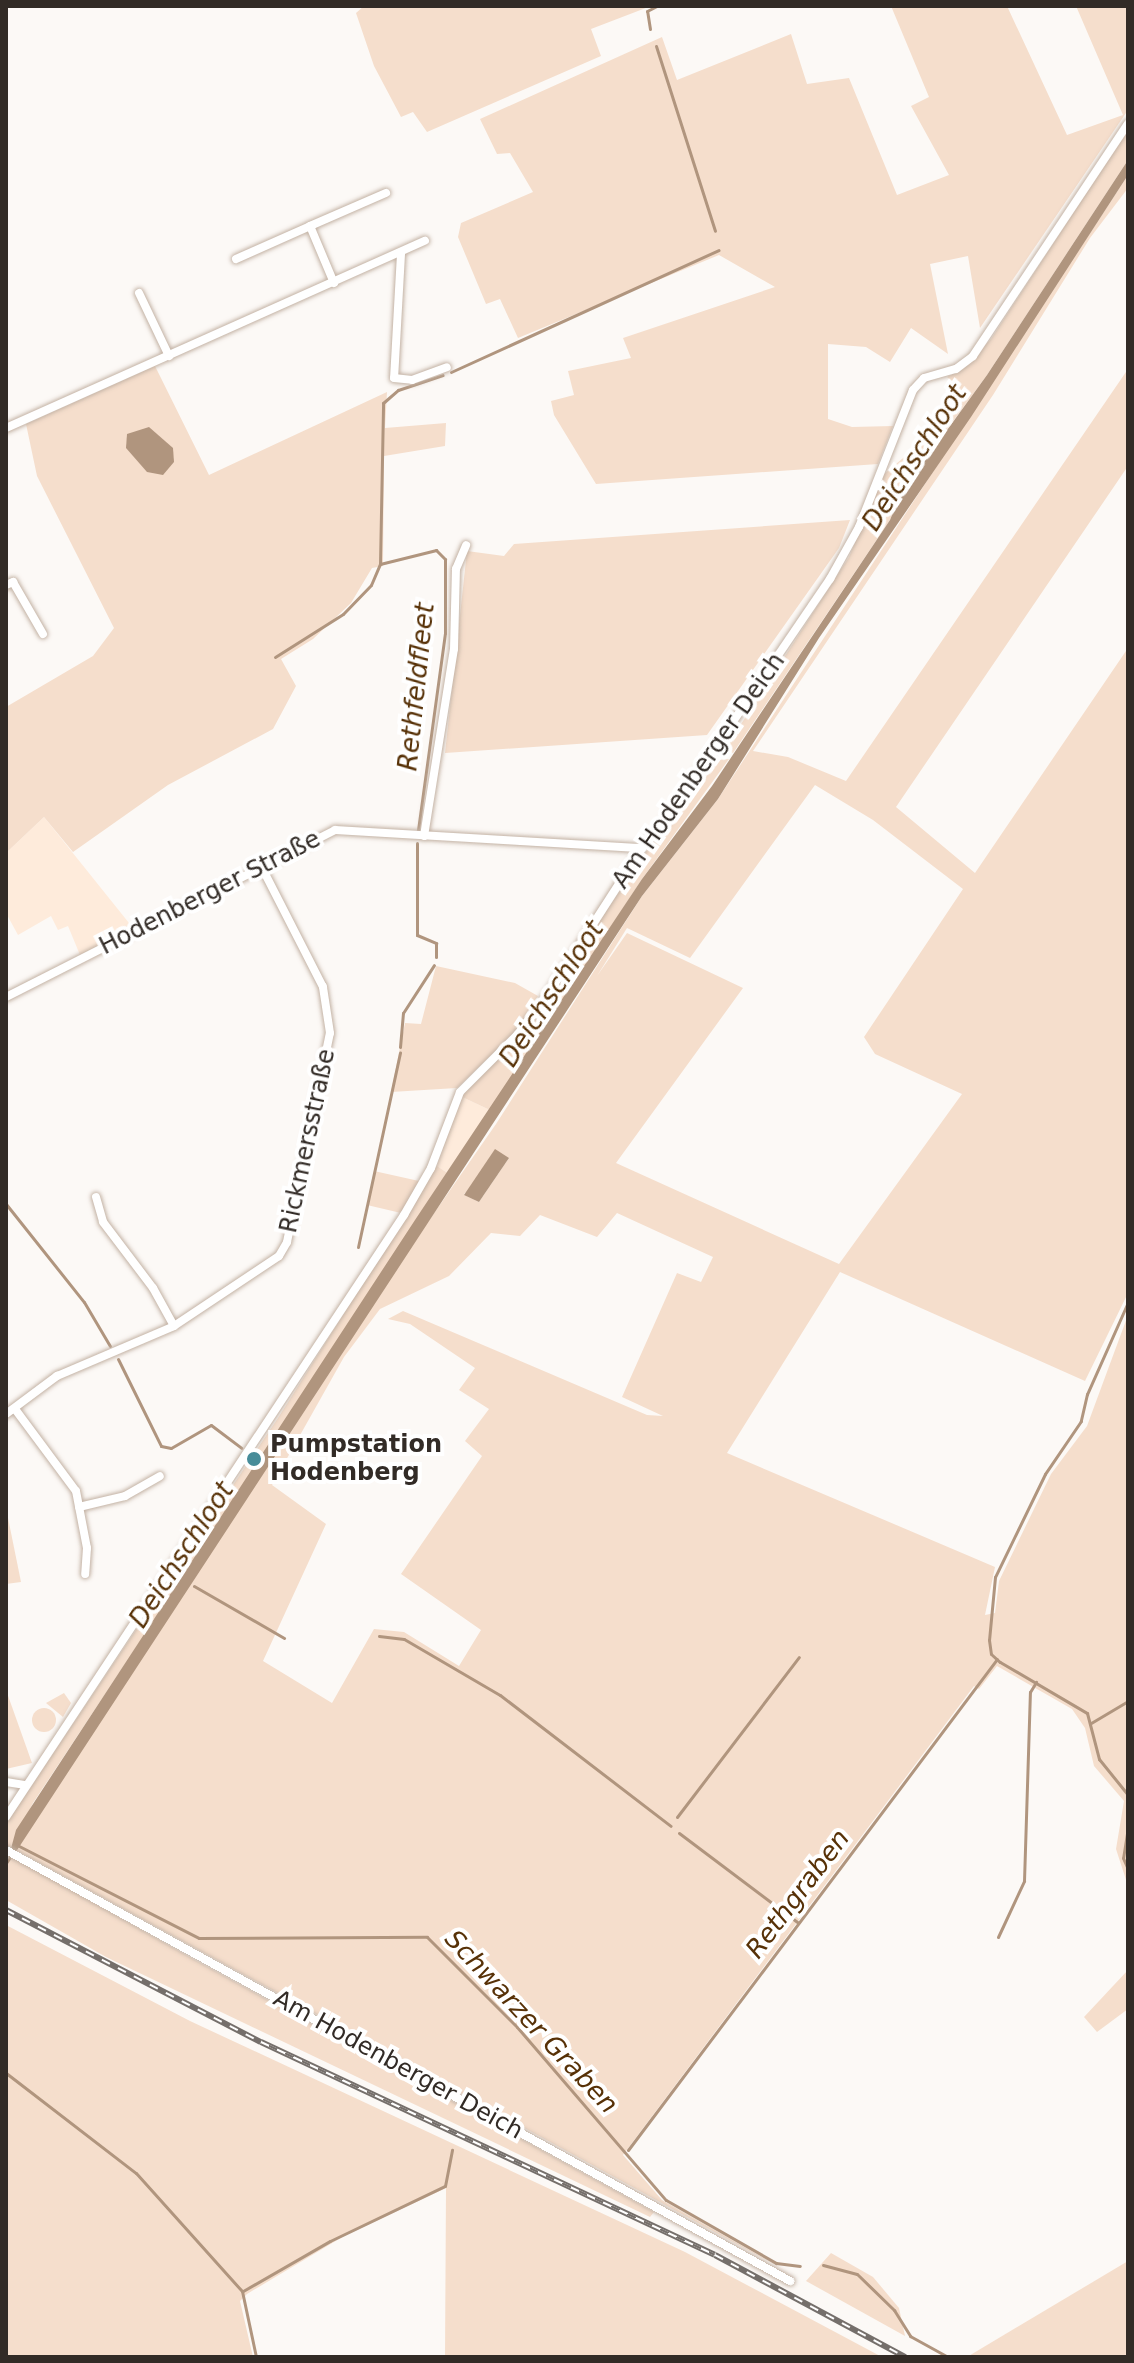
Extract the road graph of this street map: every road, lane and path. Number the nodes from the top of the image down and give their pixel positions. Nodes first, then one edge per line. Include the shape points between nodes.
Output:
1 (1128, 124) edge
2 (386, 193) dead end
3 (310, 226) junction
4 (425, 241) dead end
5 (401, 254) junction
6 (236, 259) dead end
7 (334, 283) junction
8 (139, 293) dead end
9 (169, 356) junction
10 (447, 367) dead end
11 (6, 428) edge
12 (466, 545) dead end
13 (6, 585) edge
14 (43, 634) dead end
15 (424, 836) junction
16 (642, 848) junction
17 (261, 866) junction
18 (6, 997) edge
19 (96, 1197) dead end
20 (174, 1326) junction
21 (10, 1411) edge
22 (160, 1476) dead end
23 (79, 1507) junction
24 (85, 1574) dead end
25 (6, 1782) edge
26 (26, 1785) junction
27 (6, 1817) edge
28 (6, 1850) edge
29 (790, 2281) dead end

1 - 16 street, Am Hodenberger Deich via 973,356 956,369 924,378 913,390 853,541 713,752
2 - 3 street
3 - 6 street
3 - 7 street
4 - 5 street
5 - 7 street
5 - 10 street via 394,378 412,380
7 - 9 street
8 - 9 street
9 - 11 street
12 - 15 street via 456,569 454,649
13 - 14 street via 13,582
15 - 16 street, Hodenberger Straße
15 - 17 street, Hodenberger Straße via 335,830
16 - 26 street, Am Hodenberger Deich via 526,1024 460,1092 431,1168 404,1215
17 - 18 street, Hodenberger Straße
17 - 20 street, Rickmersstraße via 323,987 330,1033 326,1060 287,1242 279,1256
19 - 20 street via 103,1222 153,1288
20 - 21 street, Rickmersstraße via 57,1376
21 - 23 street via 76,1491
22 - 23 street via 125,1496
23 - 24 street via 87,1548
25 - 26 street
26 - 27 street, Am Hodenberger Deich
28 - 29 street, Am Hodenberger Deich

